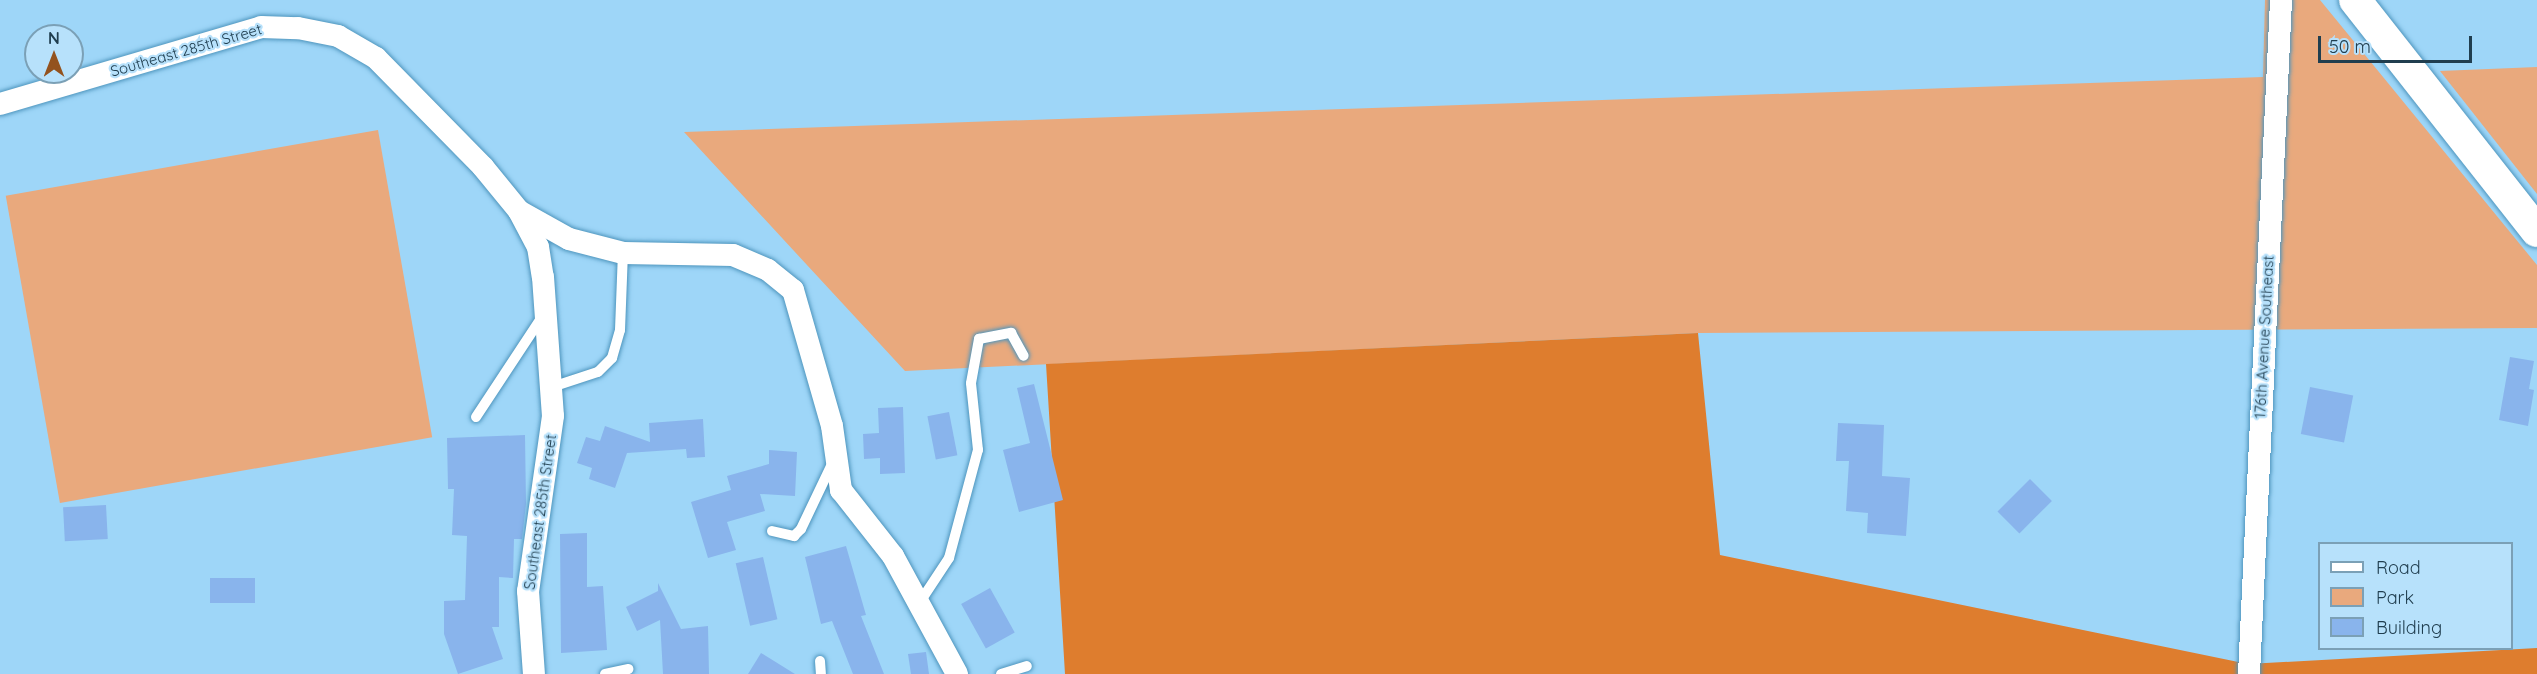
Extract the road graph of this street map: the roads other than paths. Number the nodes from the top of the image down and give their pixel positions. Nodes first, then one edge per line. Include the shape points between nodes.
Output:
1 (2281, 0) edge
2 (2355, 0) edge
3 (0, 104) edge
4 (519, 211) junction
5 (2537, 231) edge
6 (623, 253) junction
7 (546, 311) junction
8 (1024, 356) dead end
9 (552, 387) junction
10 (476, 417) dead end
11 (836, 456) junction
12 (772, 531) dead end
13 (920, 602) junction
14 (820, 662) dead end
15 (1027, 666) dead end
16 (628, 669) dead end
17 (534, 674) edge
18 (605, 674) edge
19 (821, 674) edge
20 (957, 674) edge
21 (1000, 674) edge
22 (2249, 674) edge

1 - 22 street, 176th Avenue Southeast
2 - 5 street
3 - 4 street, Southeast 285th Street via 261,27 338,36 376,58 483,167
4 - 6 street, Southeast 285th Street via 569,239
4 - 7 street, Southeast 285th Street via 538,247
6 - 9 lane via 620,330 612,358 598,372
6 - 11 street, Southeast 285th Street via 733,255 768,270 793,290 832,426
7 - 9 street, Southeast 285th Street
7 - 10 lane
8 - 13 lane via 1011,333 979,339 971,383 978,450 949,558
9 - 17 street, Southeast 285th Street via 550,458 528,591
11 - 12 lane via 801,529 794,536
11 - 13 street, Southeast 285th Street via 841,490 893,556
13 - 20 street, Southeast 285th Street
14 - 19 lane
15 - 21 lane
16 - 18 lane

